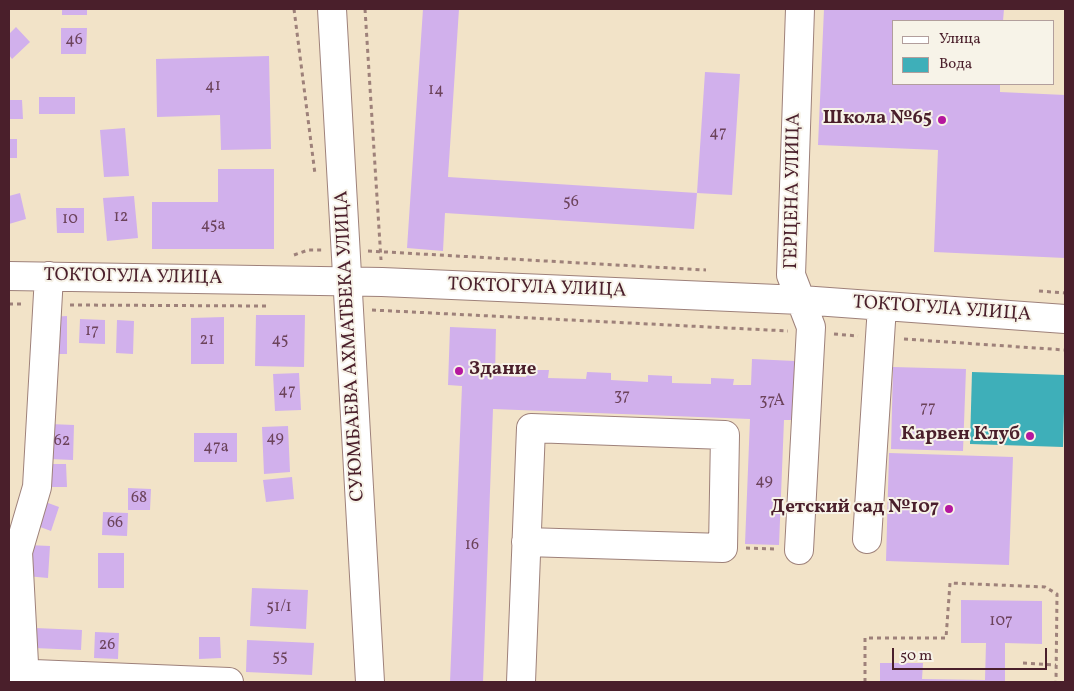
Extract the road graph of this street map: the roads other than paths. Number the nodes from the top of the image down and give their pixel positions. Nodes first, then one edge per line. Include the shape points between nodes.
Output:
1 (332, 9) edge
2 (800, 9) edge
3 (9, 276) edge
4 (48, 276) junction
5 (347, 280) junction
6 (800, 300) junction
7 (882, 306) junction
8 (1065, 319) edge
9 (867, 539) dead end
10 (526, 542) junction
11 (799, 550) road end
12 (19, 676) edge
13 (229, 682) edge
14 (370, 682) edge
15 (521, 682) edge

1 - 5 street, СУЮМБАЕВА АХМАТБЕКА УЛИЦА
2 - 6 street, ГЕРЦЕНА УЛИЦА via 791,275
3 - 4 street, ТОКТОГУЛА УЛИЦА
4 - 5 street, ТОКТОГУЛА УЛИЦА
4 - 12 street via 37,487 18,552
5 - 6 street, ТОКТОГУЛА УЛИЦА
5 - 14 street, СУЮМБАЕВА АХМАТБЕКА УЛИЦА
6 - 7 street, ТОКТОГУЛА УЛИЦА
6 - 11 street, ГЕРЦЕНА УЛИЦА via 811,327
7 - 8 street, ТОКТОГУЛА УЛИЦА
7 - 9 street
10 - 10 street via 531,428 725,434 722,548
10 - 15 street
12 - 13 street

